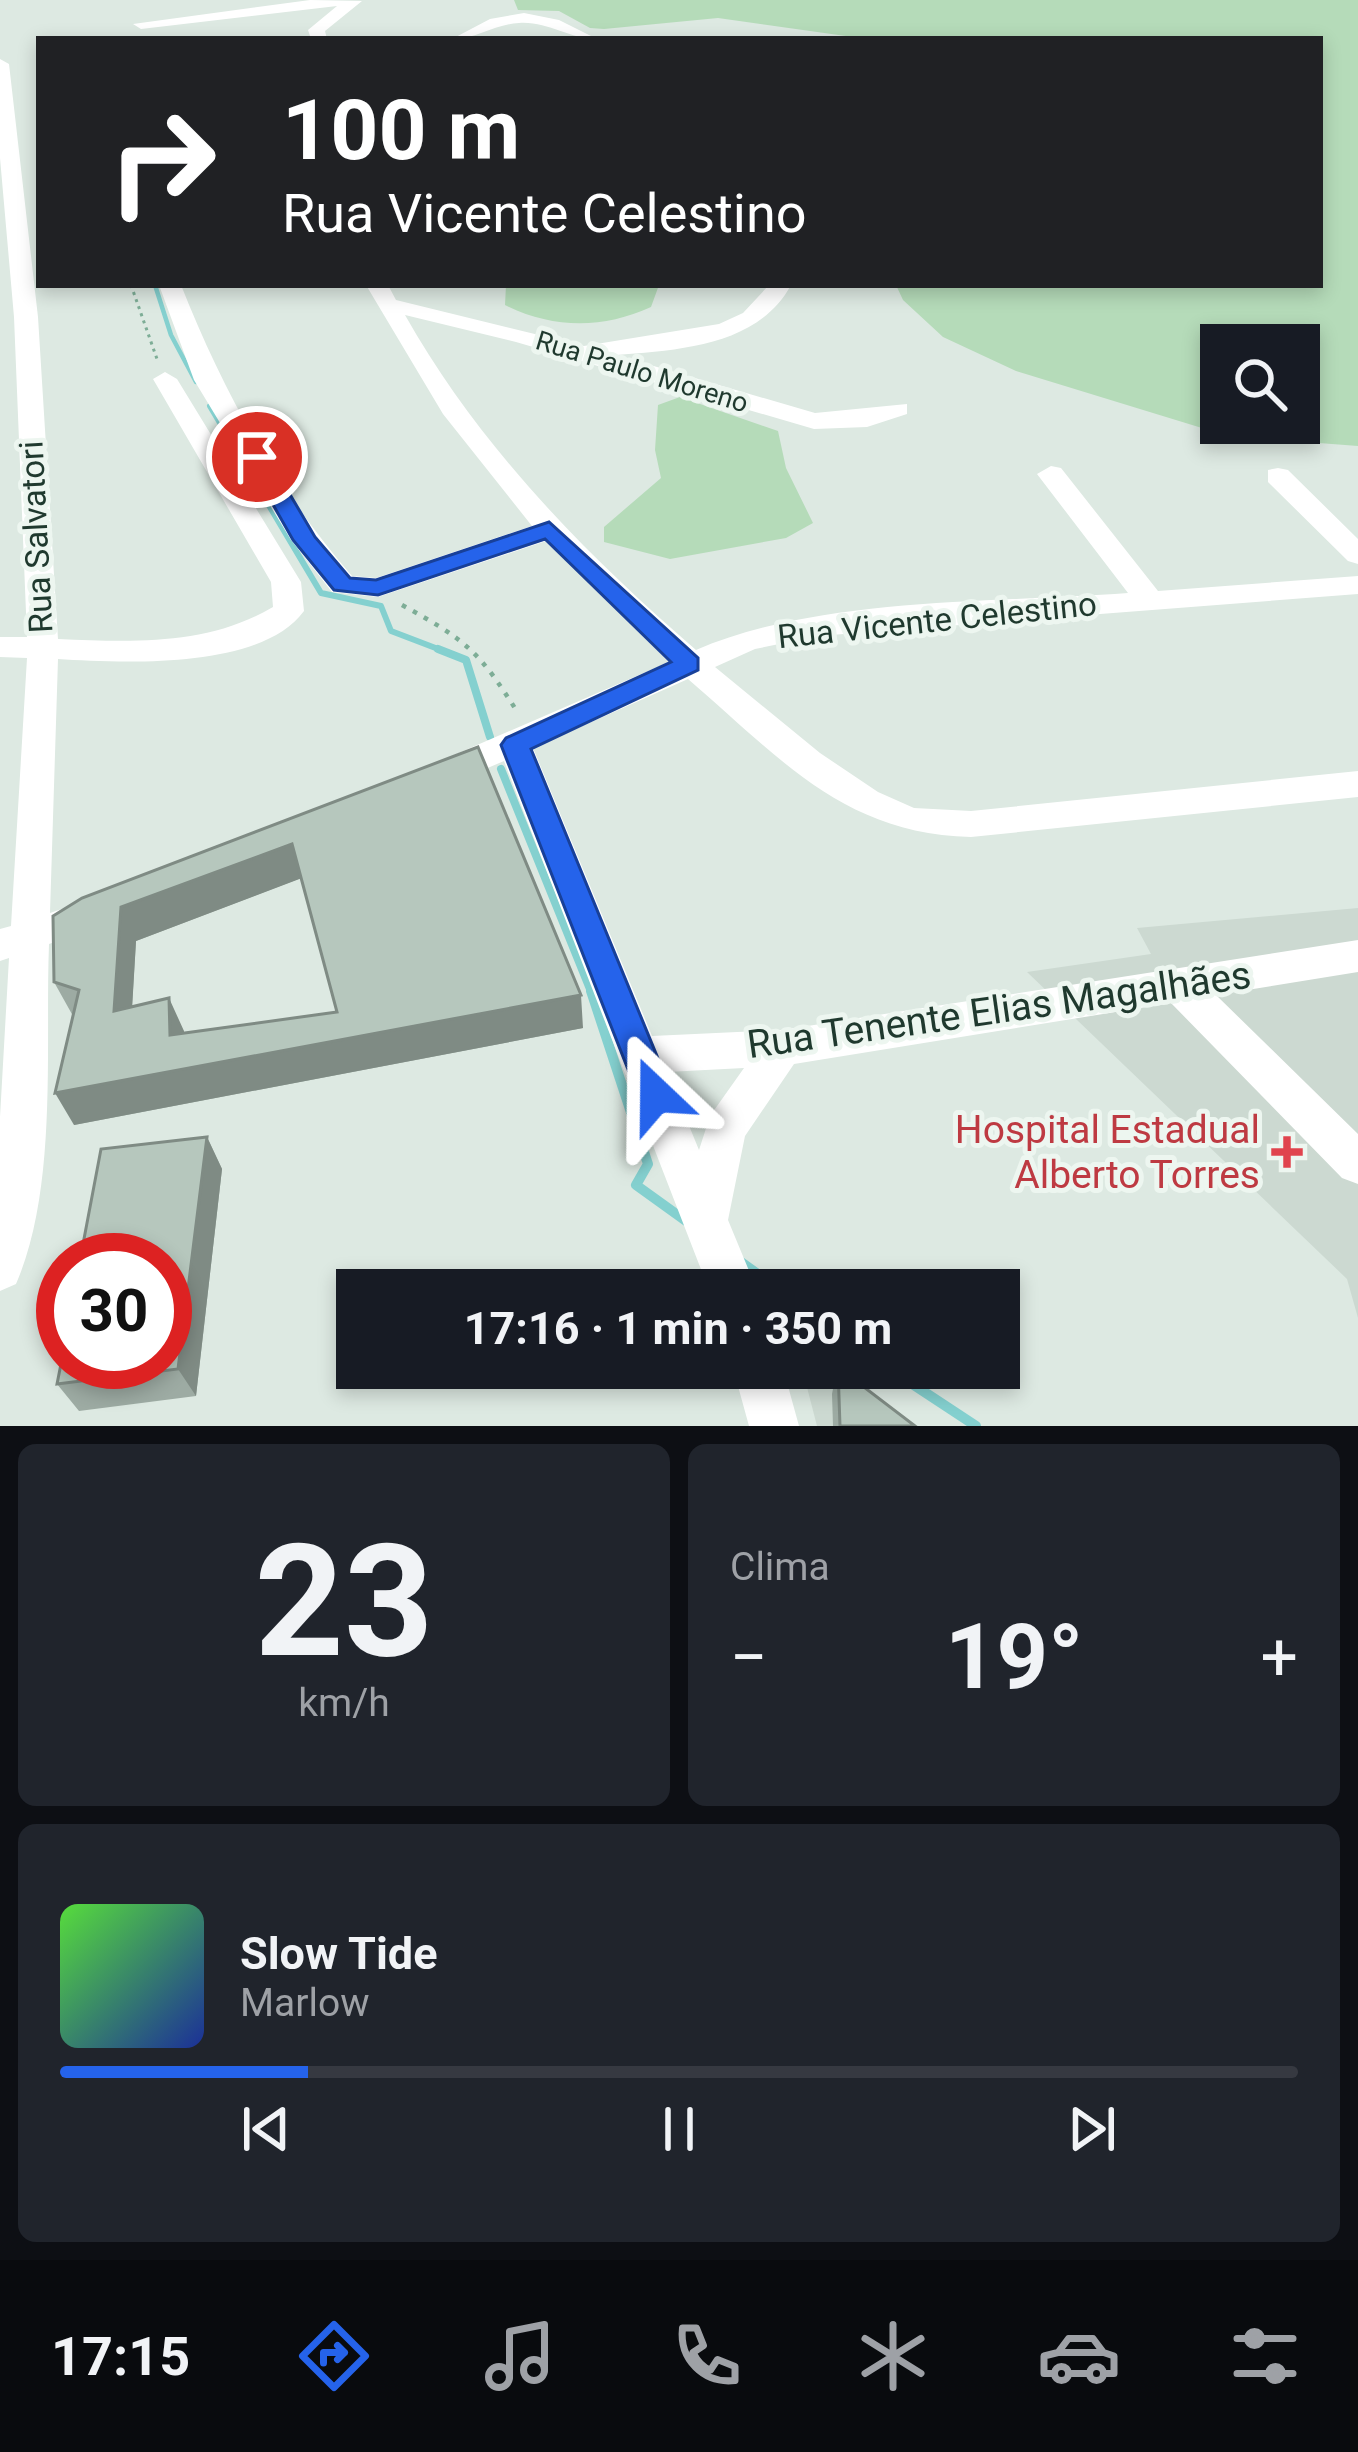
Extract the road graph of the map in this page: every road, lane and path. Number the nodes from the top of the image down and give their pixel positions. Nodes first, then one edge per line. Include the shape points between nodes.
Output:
1 (353, 0) edge
2 (141, 27) edge
3 (318, 36) edge
4 (467, 36) edge
5 (583, 36) edge
6 (0, 64) edge
7 (3, 111) edge
8 (25, 171) edge
9 (131, 288) edge
10 (171, 288) edge
11 (779, 288) edge
12 (381, 294) edge
13 (576, 351) junction
14 (165, 379) joint
15 (14, 405) edge
16 (898, 409) dead end
17 (1051, 474) dead end
18 (1278, 476) dead end
19 (549, 530) junction
20 (1358, 555) edge
21 (1358, 585) edge
22 (378, 587) junction
23 (1149, 600) junction
24 (0, 647) edge
25 (43, 647) junction
26 (688, 664) junction
27 (524, 741) junction
28 (1358, 784) edge
29 (405, 789) edge
30 (118, 903) edge
31 (15, 942) edge
32 (1358, 956) edge
33 (1178, 984) junction
34 (782, 1048) junction
35 (638, 1055) junction
36 (1358, 1164) edge
37 (707, 1216) junction
38 (0, 1268) edge
39 (726, 1269) edge
40 (764, 1389) edge
41 (774, 1426) edge

1 - 2 street
1 - 3 street via 326,18
4 - 5 street via 516,16 542,17
6 - 7 street, Rua Salvatori
7 - 8 street, Rua Salvatori
8 - 15 street, Rua Salvatori via 26,317
9 - 14 path
10 - 22 street via 206,380 304,540 343,585
11 - 13 street via 751,321
12 - 13 street, Rua Paulo Moreno
12 - 19 street via 462,423
13 - 16 street, Rua Paulo Moreno via 814,421
14 - 25 street via 292,600 280,618 205,644
15 - 25 street, Rua Salvatori
17 - 23 street
18 - 20 street
19 - 22 street
19 - 26 street
21 - 23 street, Rua Vicente Celestino
22 - 27 path via 482,656
23 - 26 street, Rua Vicente Celestino via 818,626 747,640
24 - 25 street
25 - 31 street, Rua Salvatori
26 - 27 street, Rua Vicente Celestino
26 - 28 street via 856,797 909,820 971,824
27 - 29 street, Rua Vicente Celestino
27 - 35 street
30 - 31 street
31 - 38 street, Rua Salvatori via 18,1192
32 - 33 street, Rua Tenente Elias Magalhães
33 - 34 street, Rua Tenente Elias Magalhães
33 - 36 street
34 - 35 street, Rua Tenente Elias Magalhães
34 - 37 street via 725,1130
35 - 37 street
37 - 39 street
40 - 41 street

